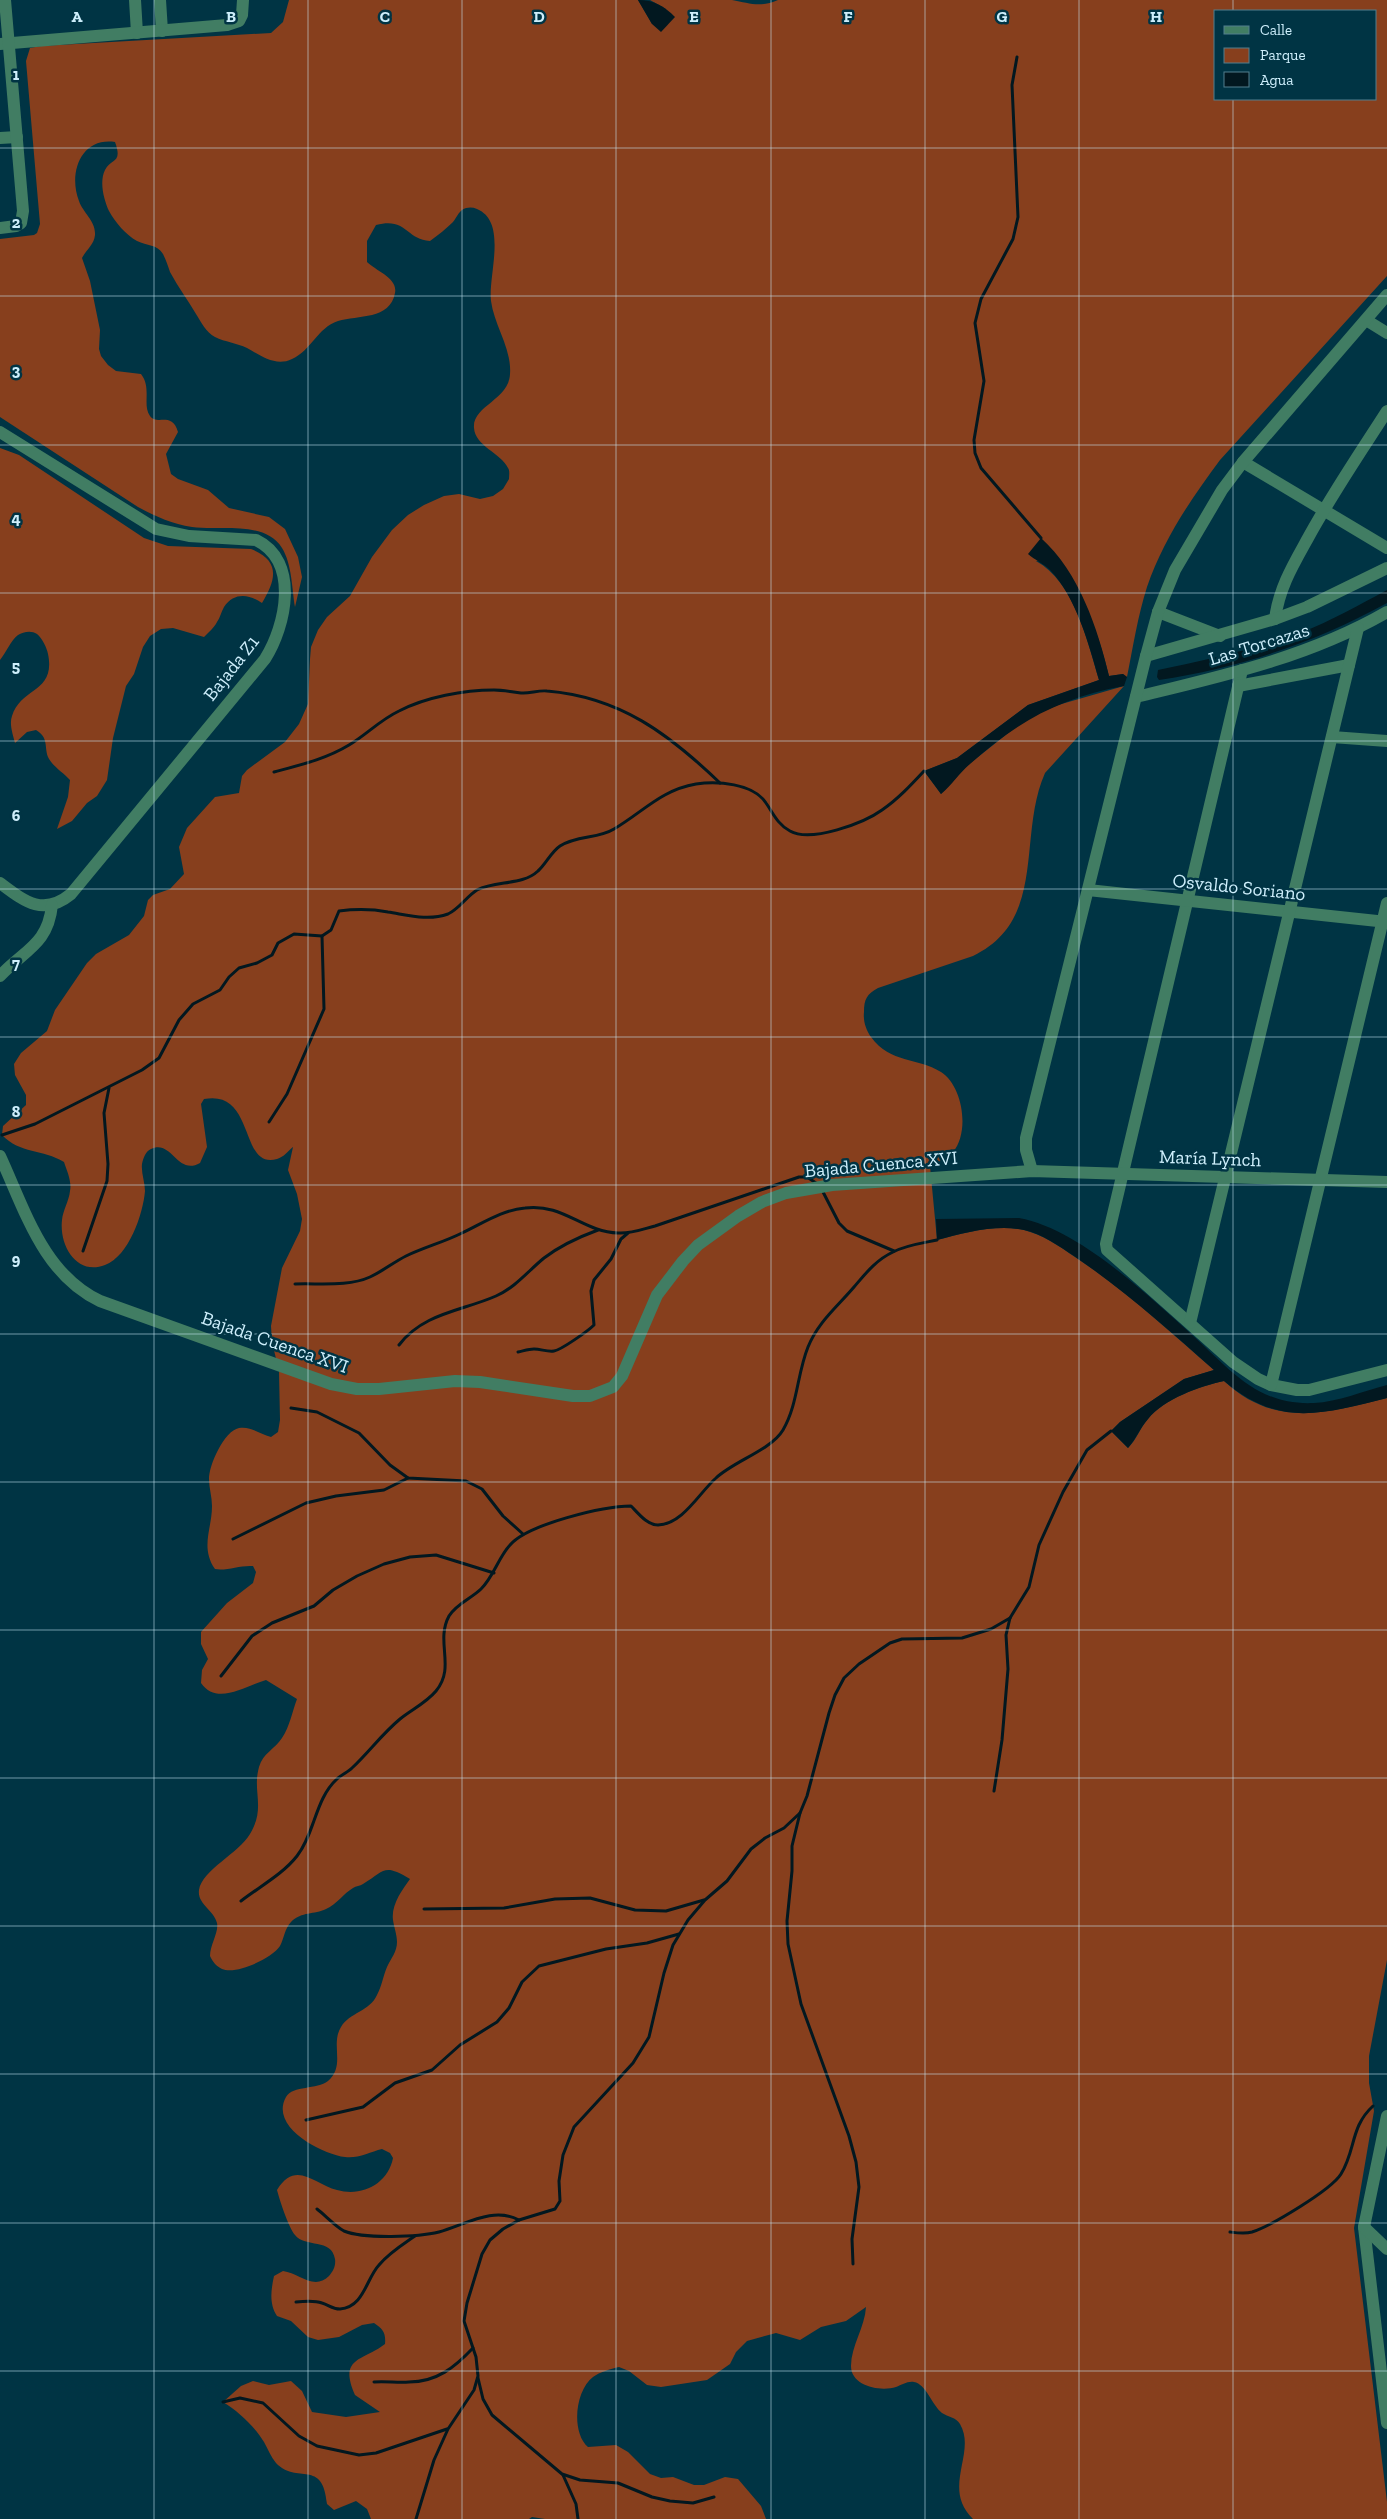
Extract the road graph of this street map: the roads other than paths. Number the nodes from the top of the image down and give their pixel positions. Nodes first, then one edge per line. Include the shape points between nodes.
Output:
1 (4, 0) edge
2 (135, 0) edge
3 (160, 0) edge
4 (243, 0) edge
5 (162, 30) junction
6 (137, 33) junction
7 (4, 43) edge
8 (17, 137) junction
9 (0, 138) edge
10 (0, 228) edge
11 (1387, 295) edge
12 (1366, 320) junction
13 (1387, 333) edge
14 (1387, 411) edge
15 (0, 432) edge
16 (1243, 462) junction
17 (1324, 510) junction
18 (1387, 548) edge
19 (1387, 568) edge
20 (1158, 612) junction
21 (1387, 612) edge
22 (1275, 619) junction
23 (1358, 628) junction
24 (1220, 636) junction
25 (1146, 656) junction
26 (1349, 666) junction
27 (1242, 670) junction
28 (1238, 686) junction
29 (1136, 697) junction
30 (1332, 737) junction
31 (1387, 740) edge
32 (0, 883) edge
33 (1088, 890) junction
34 (1188, 900) junction
35 (1387, 903) edge
36 (52, 905) junction
37 (1290, 911) junction
38 (1384, 922) edge
39 (0, 976) edge
40 (0, 1156) edge
41 (1032, 1171) junction
42 (1122, 1174) junction
43 (1226, 1177) junction
44 (1320, 1180) junction
45 (1387, 1182) edge
46 (1190, 1323) junction
47 (1387, 1370) edge
48 (1271, 1385) junction
49 (1387, 2117) edge
50 (1364, 2227) junction
51 (1387, 2249) edge
52 (1385, 2384) edge
53 (1387, 2423) edge

1 - 7 street
2 - 6 street
3 - 5 street
4 - 5 street via 242,15 234,24
5 - 6 street
6 - 7 street
7 - 8 street
8 - 9 street
8 - 10 street via 23,218 16,226
11 - 12 street
12 - 13 street
12 - 16 street
14 - 17 street
15 - 36 street, Bajada Z1 via 156,529 189,536 256,540 266,544 274,551 283,575 283,614 279,632 266,659 71,894
16 - 17 street
16 - 20 street via 1187,547
17 - 18 street
17 - 22 street via 1282,586
19 - 22 street
20 - 24 street
20 - 25 street
21 - 23 street, Las Torcazas
22 - 24 street
23 - 26 street
23 - 27 street, Las Torcazas via 1314,648
24 - 25 street
25 - 29 street
26 - 28 street
26 - 30 street
27 - 28 street
27 - 29 street, Las Torcazas
28 - 34 street
29 - 33 street
30 - 31 street
30 - 37 street
32 - 36 street via 30,904
33 - 34 street, Osvaldo Soriano
33 - 41 street via 1026,1138
34 - 37 street, Osvaldo Soriano
34 - 42 street
35 - 38 street
36 - 39 street via 50,922 42,938
37 - 38 street, Osvaldo Soriano
37 - 43 street
38 - 44 street
40 - 41 street, Bajada Cuenca XVI via 44,1250 68,1281 100,1301 331,1384 379,1389 455,1381 480,1382 573,1396 590,1396 613,1387 622,1376 657,1295 669,1278 710,1235 762,1202 809,1187
41 - 42 street, María Lynch
42 - 43 street, María Lynch
42 - 46 street via 1107,1234 1107,1250
43 - 44 street, María Lynch
43 - 46 street
44 - 45 street, María Lynch
44 - 48 street
46 - 48 street via 1245,1371
47 - 48 street via 1309,1390
49 - 50 street
50 - 51 street
50 - 52 street
52 - 53 street

